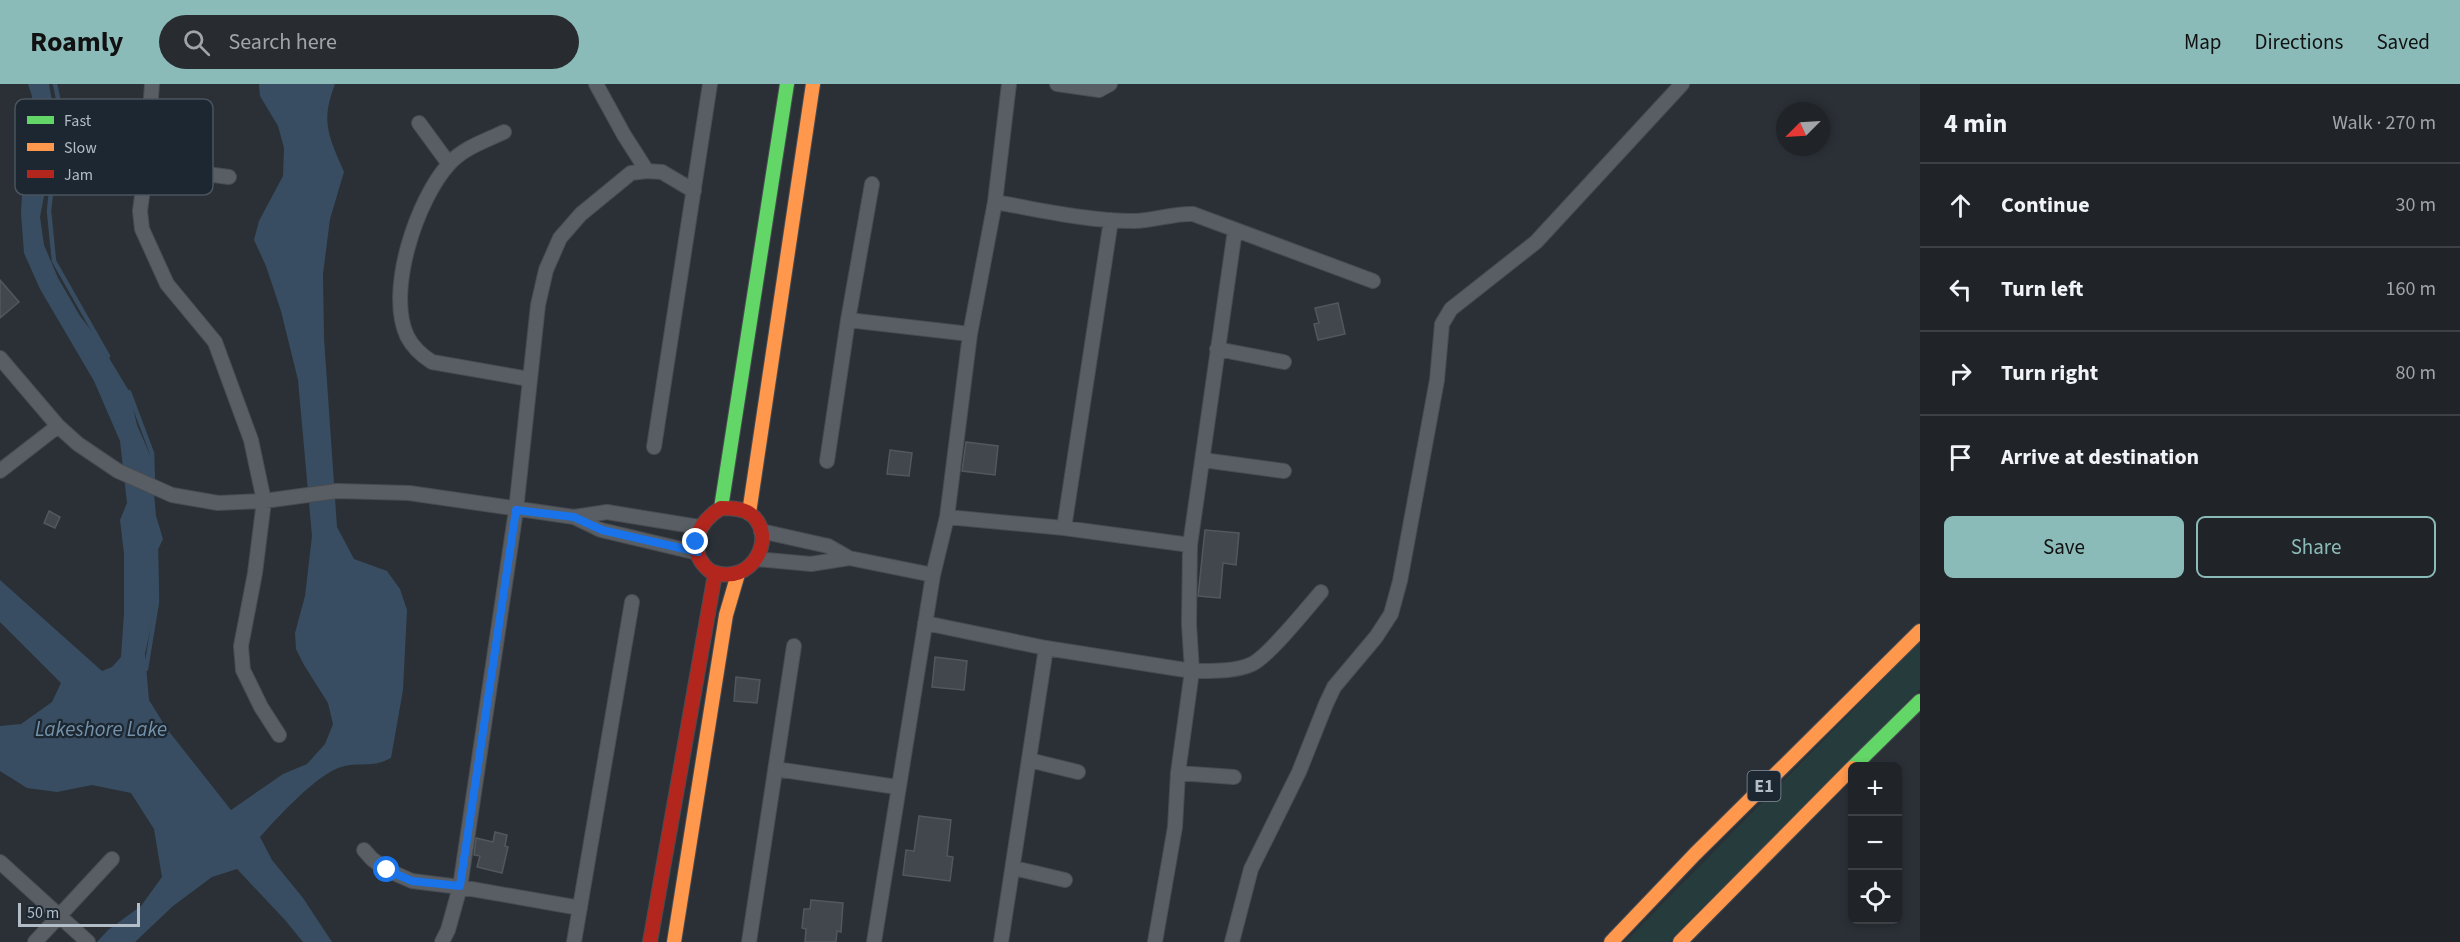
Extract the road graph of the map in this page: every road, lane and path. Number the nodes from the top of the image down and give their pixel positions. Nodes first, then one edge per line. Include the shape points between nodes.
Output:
1 (152, 84) edge
2 (596, 84) edge
3 (710, 84) edge
4 (787, 84) edge
5 (813, 84) edge
6 (1009, 84) edge
7 (1057, 84) edge
8 (1110, 84) edge
9 (1682, 84) edge
10 (151, 99) edge
11 (419, 123) dead end
12 (504, 132) dead end
13 (449, 164) junction
14 (647, 171) junction
15 (213, 175) edge
16 (229, 177) dead end
17 (872, 184) dead end
18 (694, 191) junction
19 (142, 195) edge
20 (995, 202) junction
21 (1111, 220) junction
22 (1235, 230) junction
23 (1373, 281) dead end
24 (848, 320) junction
25 (970, 334) junction
26 (1217, 349) junction
27 (0, 358) edge
28 (1284, 362) dead end
29 (529, 379) junction
30 (58, 426) junction
31 (654, 447) dead end
32 (1203, 460) junction
33 (827, 461) dead end
34 (0, 471) edge
35 (1284, 471) dead end
36 (264, 501) junction
37 (721, 508) junction
38 (516, 510) junction
39 (749, 513) junction
40 (574, 517) junction
41 (947, 517) junction
42 (699, 527) junction
43 (1064, 528) junction
44 (761, 531) junction
45 (1190, 545) junction
46 (698, 552) junction
47 (849, 558) junction
48 (756, 560) junction
49 (714, 574) junction
50 (738, 574) junction
51 (933, 574) junction
52 (1321, 592) dead end
53 (632, 602) dead end
54 (925, 623) junction
55 (1920, 631) edge
56 (794, 646) dead end
57 (1046, 648) junction
58 (1191, 671) junction
59 (1920, 701) edge
60 (279, 735) dead end
61 (1029, 760) junction
62 (1858, 762) edge
63 (777, 769) junction
64 (1078, 772) dead end
65 (1848, 772) edge
66 (1178, 773) junction
67 (1234, 777) dead end
68 (897, 787) junction
69 (364, 850) dead end
70 (112, 859) dead end
71 (0, 862) edge
72 (1014, 868) junction
73 (1065, 880) dead end
74 (460, 886) junction
75 (580, 908) junction
76 (59, 917) junction
77 (35, 942) edge
78 (88, 942) edge
79 (442, 942) edge
80 (574, 942) edge
81 (650, 942) edge
82 (674, 942) edge
83 (749, 942) edge
84 (874, 942) edge
85 (1001, 942) edge
86 (1155, 942) edge
87 (1232, 942) edge
88 (1611, 942) edge
89 (1680, 942) edge

1 - 10 street
2 - 14 street
3 - 18 street
4 - 37 main road
5 - 39 main road
6 - 20 street
7 - 8 street via 1099,90
9 - 87 street via 1536,242 1451,309 1443,324 1437,380 1391,614 1334,687 1299,772 1251,869
11 - 13 street
12 - 13 street via 466,149
13 - 29 street via 423,203 402,275 406,335 419,353 432,362
14 - 18 street via 662,172
14 - 29 street via 631,173 581,214 560,238 546,270 538,304
15 - 16 street
17 - 24 street
18 - 31 street
19 - 36 street via 142,229 167,284 215,342 251,440
20 - 21 street
20 - 25 street
21 - 22 street via 1137,221 1194,213
21 - 43 street
22 - 23 street
22 - 26 street
24 - 25 street
24 - 33 street
25 - 41 street
26 - 28 street
26 - 32 street
27 - 30 street
29 - 38 street
30 - 34 street
30 - 36 street via 118,471 172,495 218,504
32 - 35 street
32 - 45 street
36 - 38 street via 337,491 409,493
36 - 60 street via 241,646 243,670
37 - 39 main road
37 - 42 main road via 706,516
38 - 40 street
38 - 74 street
39 - 44 main road
40 - 42 street via 607,512
40 - 46 street via 602,530
41 - 43 street
41 - 51 street
42 - 46 main road
43 - 45 street
44 - 47 street via 828,546
44 - 48 main road
45 - 58 street
46 - 49 main road
47 - 48 street via 811,564
47 - 51 street
48 - 50 main road
49 - 50 main road
49 - 81 main road
50 - 82 main road via 726,615
51 - 54 street
52 - 58 street via 1253,664
53 - 75 street
54 - 57 street
54 - 68 street
55 - 88 main road, E1
56 - 63 street
57 - 58 street
57 - 61 street
58 - 66 street
59 - 62 main road, E1
61 - 64 street
61 - 72 street
63 - 68 street
63 - 83 street
65 - 89 main road, E1
66 - 67 street
66 - 86 street via 1175,827
68 - 84 street
69 - 74 street via 387,870 412,881
70 - 76 street
71 - 76 street
72 - 73 street
72 - 85 street
74 - 75 street
74 - 79 street
75 - 80 street
76 - 77 street
76 - 78 street

